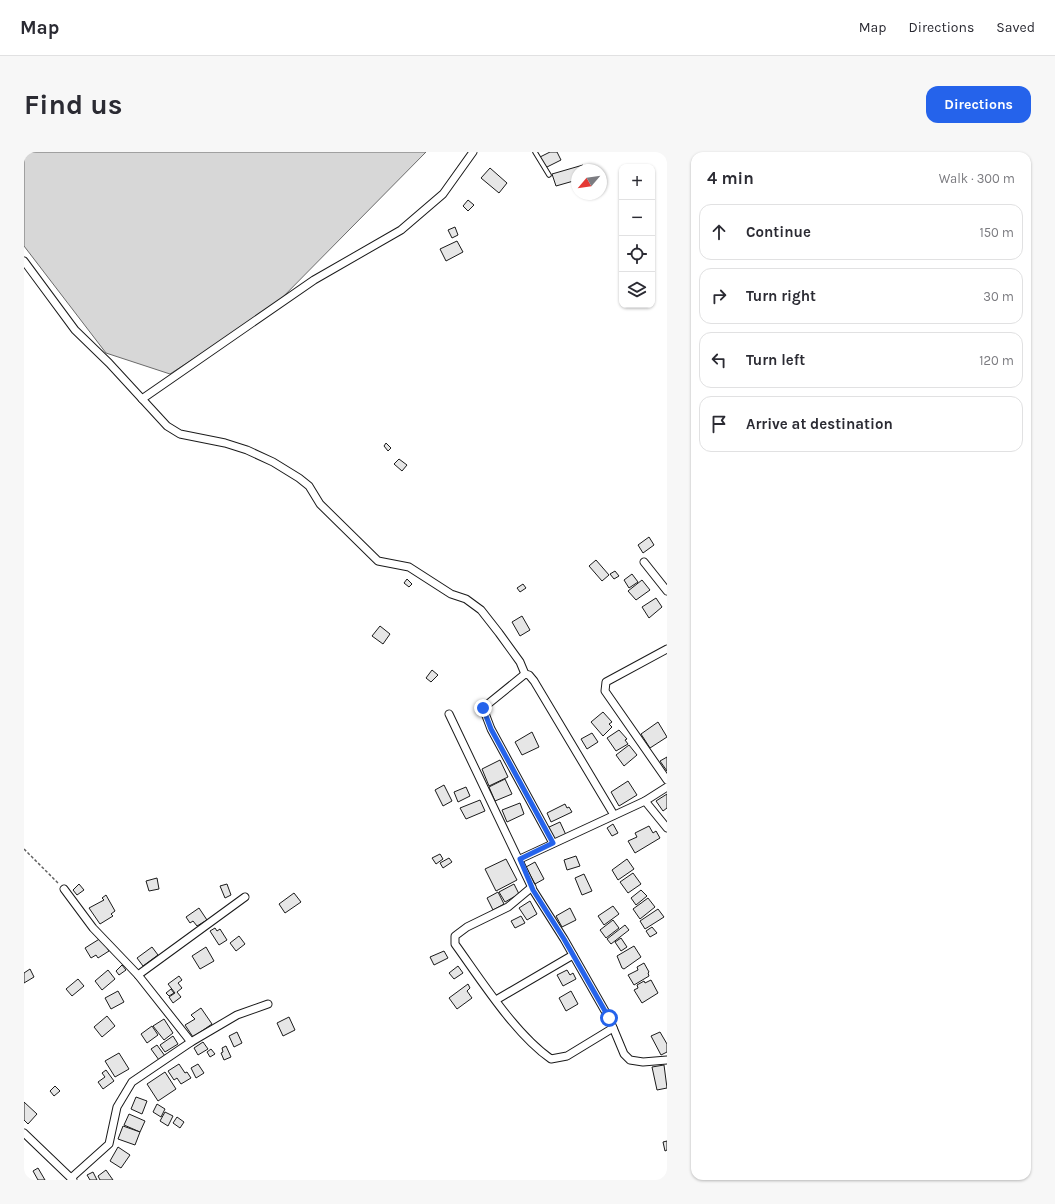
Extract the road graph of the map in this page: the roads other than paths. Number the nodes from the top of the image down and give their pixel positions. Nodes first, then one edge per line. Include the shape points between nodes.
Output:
1 (473, 152) edge
2 (536, 152) edge
3 (549, 175) dead end
4 (24, 261) edge
5 (142, 398) junction
6 (644, 562) dead end
7 (667, 591) edge
8 (667, 649) edge
9 (525, 674) junction
10 (449, 714) dead end
11 (667, 780) edge
12 (667, 787) edge
13 (645, 801) junction
14 (614, 815) junction
15 (667, 828) edge
16 (553, 843) junction
17 (520, 859) junction
18 (532, 887) junction
19 (64, 889) road end
20 (244, 897) dead end
21 (573, 955) junction
22 (138, 975) junction
23 (496, 1000) junction
24 (268, 1004) dead end
25 (613, 1028) junction
26 (191, 1042) junction
27 (667, 1060) edge
28 (24, 1133) edge
29 (72, 1179) edge

1 - 5 street via 442,194 401,230 314,280
2 - 3 lane
4 - 5 street via 75,330
5 - 9 street via 167,426 180,434 248,450 299,478 309,486 320,504 378,561 409,567 480,610 520,662
6 - 7 street
8 - 11 street via 606,682 605,691
9 - 14 street via 534,681
9 - 16 street via 483,708 491,729
10 - 17 street
12 - 13 street
13 - 14 street
13 - 15 street
14 - 16 street
16 - 17 street
17 - 18 street
18 - 21 street
18 - 23 street via 508,907 454,936 455,944
19 - 22 street via 93,928
20 - 22 street
21 - 23 street
21 - 25 street
22 - 26 street
23 - 25 street via 536,1048 551,1059 567,1056
24 - 26 street via 237,1015
25 - 27 street via 624,1054 630,1060
26 - 29 street via 132,1082 117,1107 109,1144
28 - 29 street

